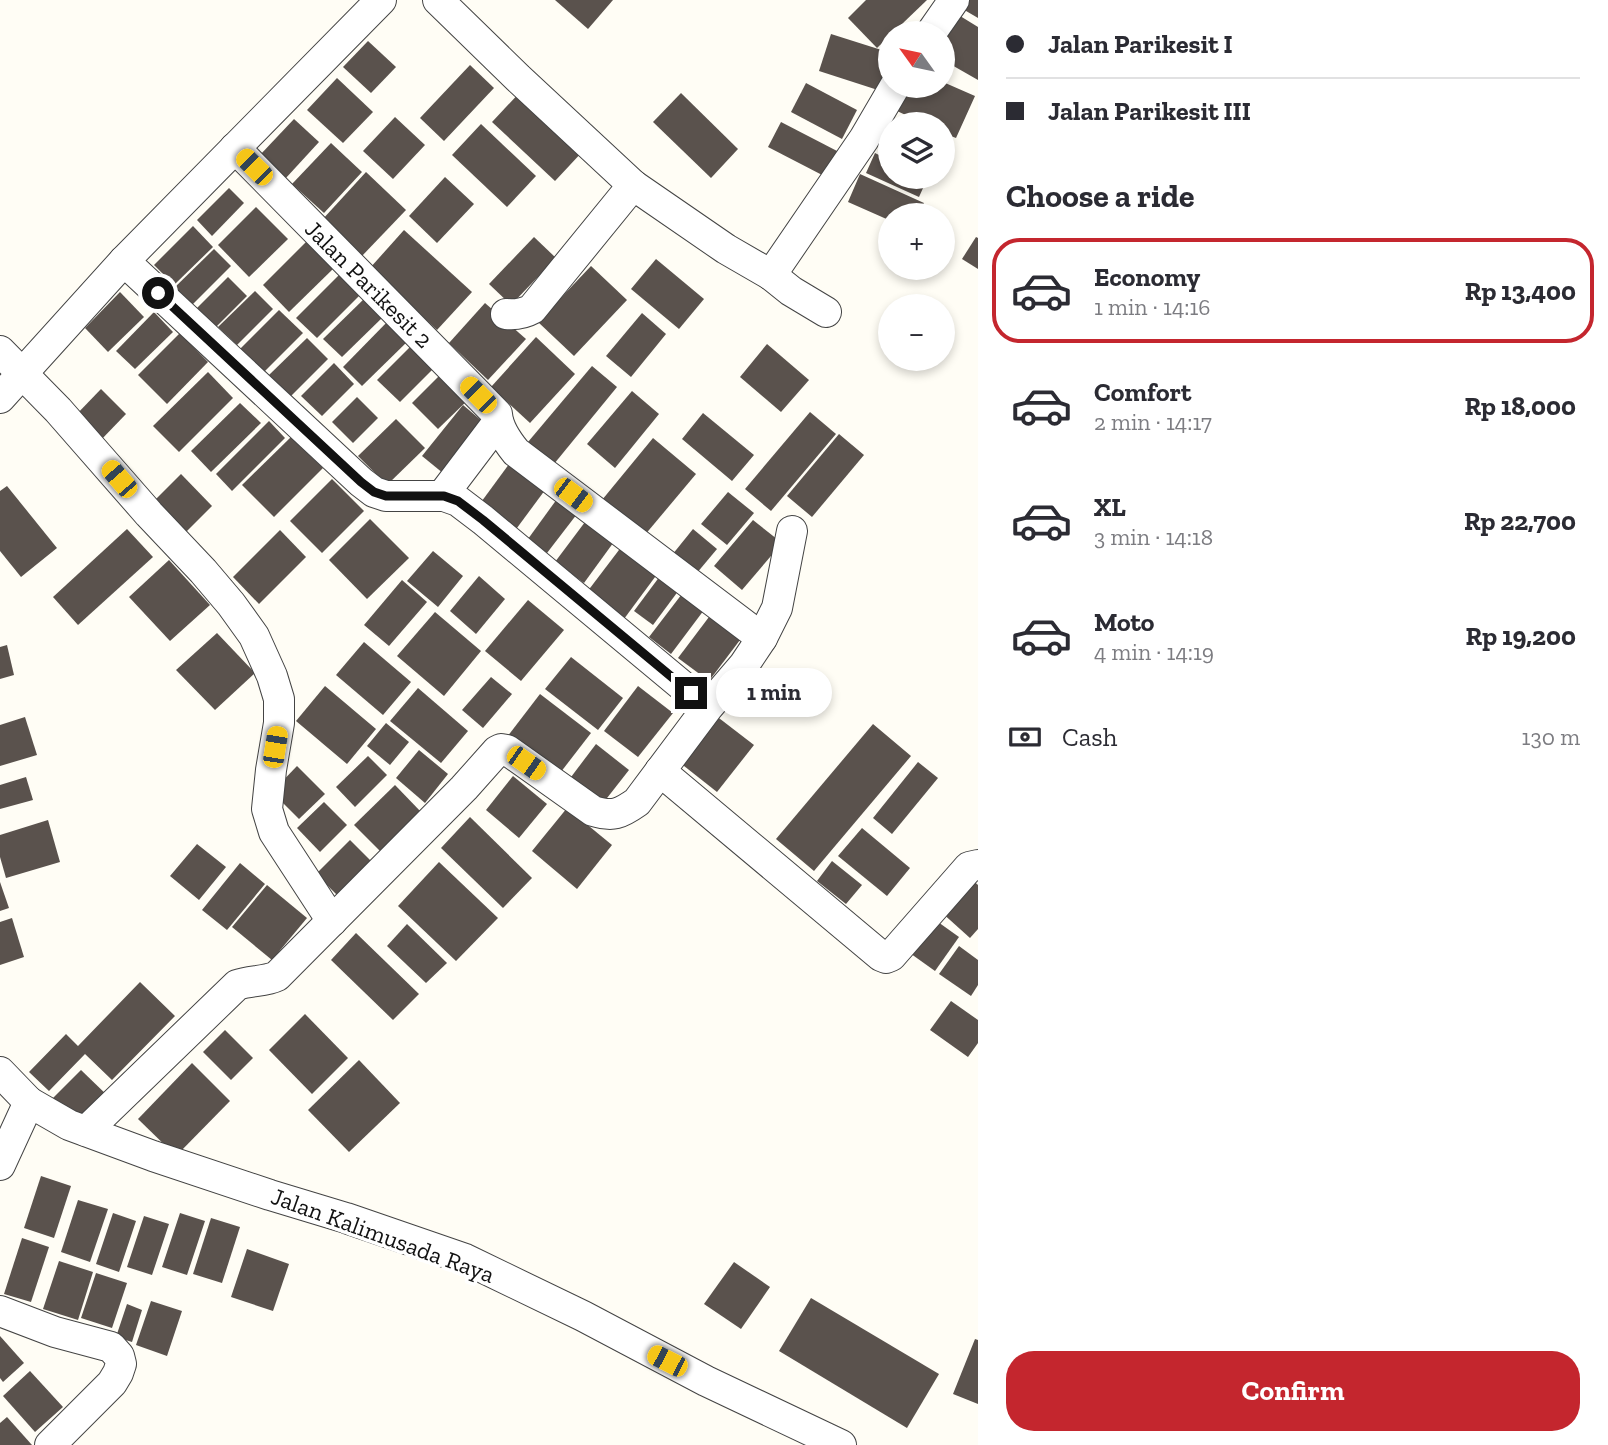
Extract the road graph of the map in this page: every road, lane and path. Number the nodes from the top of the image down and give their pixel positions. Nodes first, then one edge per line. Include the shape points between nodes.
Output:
1 (381, 0) edge
2 (438, 0) edge
3 (954, 0) edge
4 (939, 21) edge
5 (888, 98) edge
6 (235, 148) junction
7 (633, 185) junction
8 (124, 261) junction
9 (771, 275) junction
10 (826, 312) dead end
11 (506, 314) dead end
12 (0, 351) edge
13 (22, 373) junction
14 (0, 398) edge
15 (498, 422) junction
16 (442, 496) junction
17 (792, 531) dead end
18 (762, 638) junction
19 (691, 693) dead end
20 (660, 771) junction
21 (978, 866) edge
22 (332, 921) junction
23 (0, 1072) edge
24 (29, 1102) junction
25 (86, 1131) junction
26 (0, 1165) edge
27 (0, 1311) edge
28 (50, 1445) edge
29 (841, 1445) edge

1 - 6 street
2 - 7 street
3 - 4 street
5 - 9 street
6 - 8 street
6 - 15 street, Jalan Parikesit 2 via 497,414
7 - 9 street
7 - 11 street via 532,309
8 - 13 street
8 - 16 street via 374,492
9 - 10 street
12 - 13 street
13 - 14 street
13 - 22 street via 203,571 254,636 279,699 268,809 274,832
15 - 16 street
15 - 18 street, Jalan Parikesit 2 via 516,452
16 - 19 street via 458,501 483,520
17 - 18 street via 776,608
18 - 20 street
20 - 21 street via 886,958 969,867
20 - 22 street via 637,802 608,815 593,811 507,750 496,751
22 - 25 street via 277,976 245,982 227,993
23 - 24 street, Jalan Kalimusada Raya
24 - 25 street, Jalan Kalimusada Raya
24 - 26 street
25 - 29 street, Jalan Kalimusada Raya via 465,1259
27 - 28 street via 111,1347 119,1356 121,1364 112,1382

